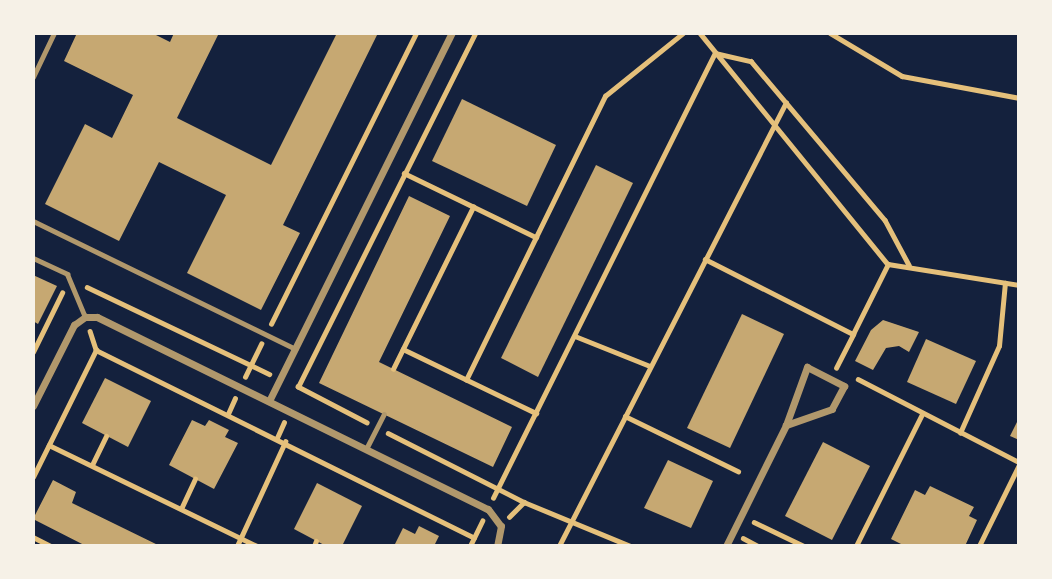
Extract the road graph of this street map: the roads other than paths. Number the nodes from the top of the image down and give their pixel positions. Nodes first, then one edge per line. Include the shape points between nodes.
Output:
1 (54, 33) edge
2 (452, 33) edge
3 (33, 77) edge
4 (33, 221) edge
5 (33, 258) edge
6 (85, 317) junction
7 (295, 349) junction
8 (270, 399) junction
9 (33, 406) edge
10 (384, 414) dead end
11 (786, 425) junction
12 (367, 447) junction
13 (496, 546) edge
14 (726, 546) edge

1 - 3 lane
2 - 7 street
4 - 7 lane
5 - 6 lane via 67,274
6 - 8 street via 97,317
6 - 9 street via 74,325
7 - 8 street
8 - 12 street
10 - 12 lane
11 - 11 street via 832,409 844,386 807,368
11 - 14 street
12 - 13 street via 496,515 501,526

